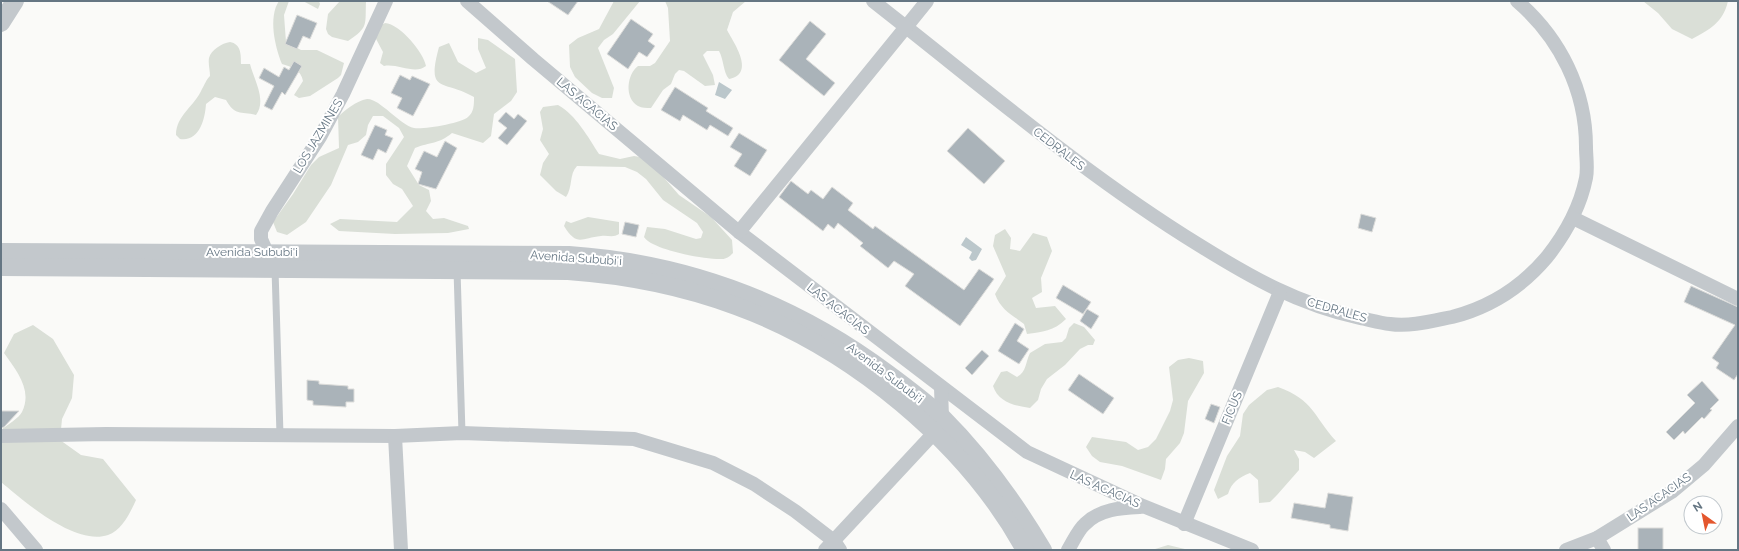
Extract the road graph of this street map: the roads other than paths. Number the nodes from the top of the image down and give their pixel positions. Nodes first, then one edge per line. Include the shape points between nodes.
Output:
1 (15, 1) edge
2 (386, 1) edge
3 (467, 1) edge
4 (873, 1) edge
5 (926, 1) edge
6 (1517, 1) edge
7 (1, 23) edge
8 (906, 27) junction
9 (1573, 218) junction
10 (739, 232) junction
11 (1, 252) edge
12 (266, 252) junction
13 (1, 267) edge
14 (275, 269) junction
15 (457, 270) junction
16 (1280, 292) junction
17 (1738, 299) edge
18 (941, 387) junction
19 (968, 408) junction
20 (938, 425) junction
21 (1738, 426) edge
22 (462, 433) junction
23 (280, 435) junction
24 (1, 436) edge
25 (395, 436) junction
26 (1143, 506) junction
27 (1, 509) edge
28 (1184, 524) junction
29 (1601, 544) edge
30 (833, 547) edge
31 (36, 550) edge
32 (401, 550) edge
33 (1025, 550) edge
34 (1043, 550) edge
35 (1068, 550) edge
36 (1252, 550) edge
37 (1566, 550) edge

1 - 7 street
2 - 12 street, LOS JAZMINES via 323,131 261,231
3 - 10 street, LAS ACACIAS
4 - 8 street, CEDRALES
5 - 8 street
6 - 9 street, CEDRALES via 1531,13 1554,41 1569,67 1580,99 1586,133 1586,176
8 - 10 street
8 - 16 street, CEDRALES via 1075,162 1160,221
9 - 16 street, CEDRALES via 1562,238 1539,267 1507,295 1475,311 1428,322 1391,324 1342,314
9 - 17 street
10 - 18 street, LAS ACACIAS
11 - 12 street, Avenida Sububi'i
12 - 14 street, LOS JAZMINES
12 - 20 street, Avenida Sububi'i via 569,255 648,265 692,276 742,292 820,328 855,349 898,381
13 - 14 street, Avenida Sububi'i
14 - 15 street, Avenida Sububi'i
14 - 23 lane
15 - 20 street, Avenida Sububi'i via 603,273 646,281 735,306 792,331 834,355
15 - 22 lane
16 - 28 street, FICUS
18 - 19 street, LAS ACACIAS
18 - 20 street
19 - 20 street
19 - 26 street, LAS ACACIAS via 1027,452
20 - 30 street
20 - 33 street, Avenida Sububi'i via 984,487
20 - 34 street, Avenida Sububi'i via 996,478
21 - 29 street, LAS ACACIAS via 1704,465
22 - 25 street
22 - 30 street via 634,439 713,463 747,480 795,511
23 - 24 street
23 - 25 street
25 - 32 street
26 - 28 street, LAS ACACIAS
26 - 35 street via 1099,513 1084,524
27 - 31 street
28 - 36 street, LAS ACACIAS
29 - 37 street, LAS ACACIAS

